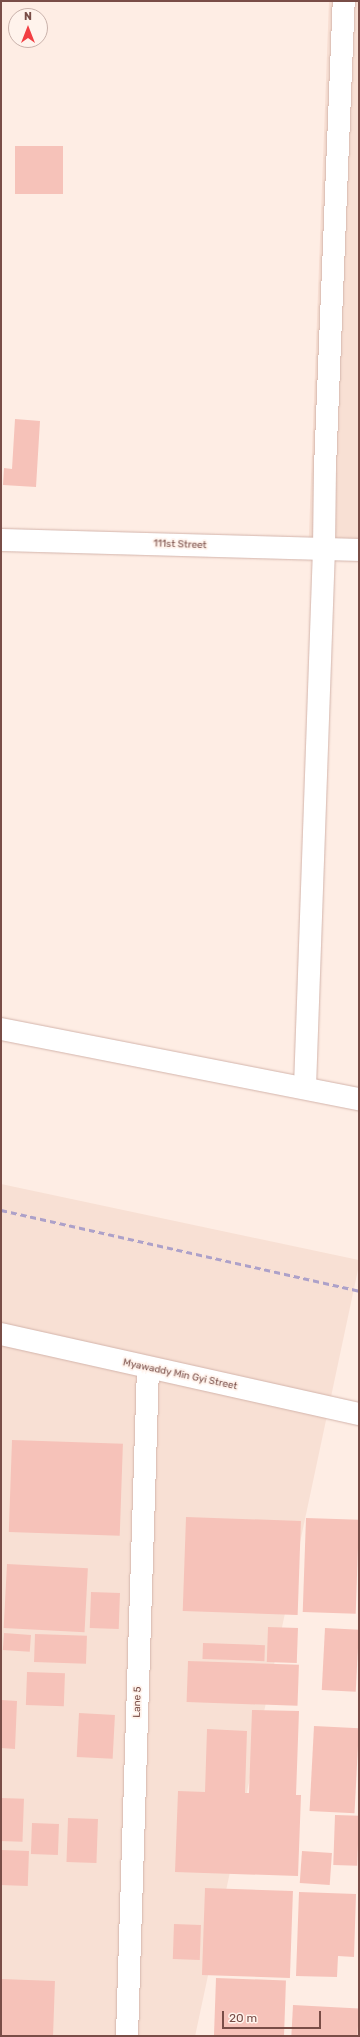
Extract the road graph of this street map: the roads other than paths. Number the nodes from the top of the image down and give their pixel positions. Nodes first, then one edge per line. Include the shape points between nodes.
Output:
1 (344, 1) edge
2 (1, 540) edge
3 (324, 549) junction
4 (359, 550) edge
5 (1, 1029) edge
6 (304, 1087) junction
7 (359, 1099) edge
8 (1, 1334) edge
9 (148, 1368) junction
10 (359, 1414) edge
11 (127, 2036) edge

1 - 3 street
2 - 3 street, 111st Street
3 - 4 street, 111st Street
3 - 6 street
5 - 6 street
6 - 7 street
8 - 9 street, Myawaddy Min Gyi Street
9 - 10 street, Myawaddy Min Gyi Street
9 - 11 street, Lane 5

